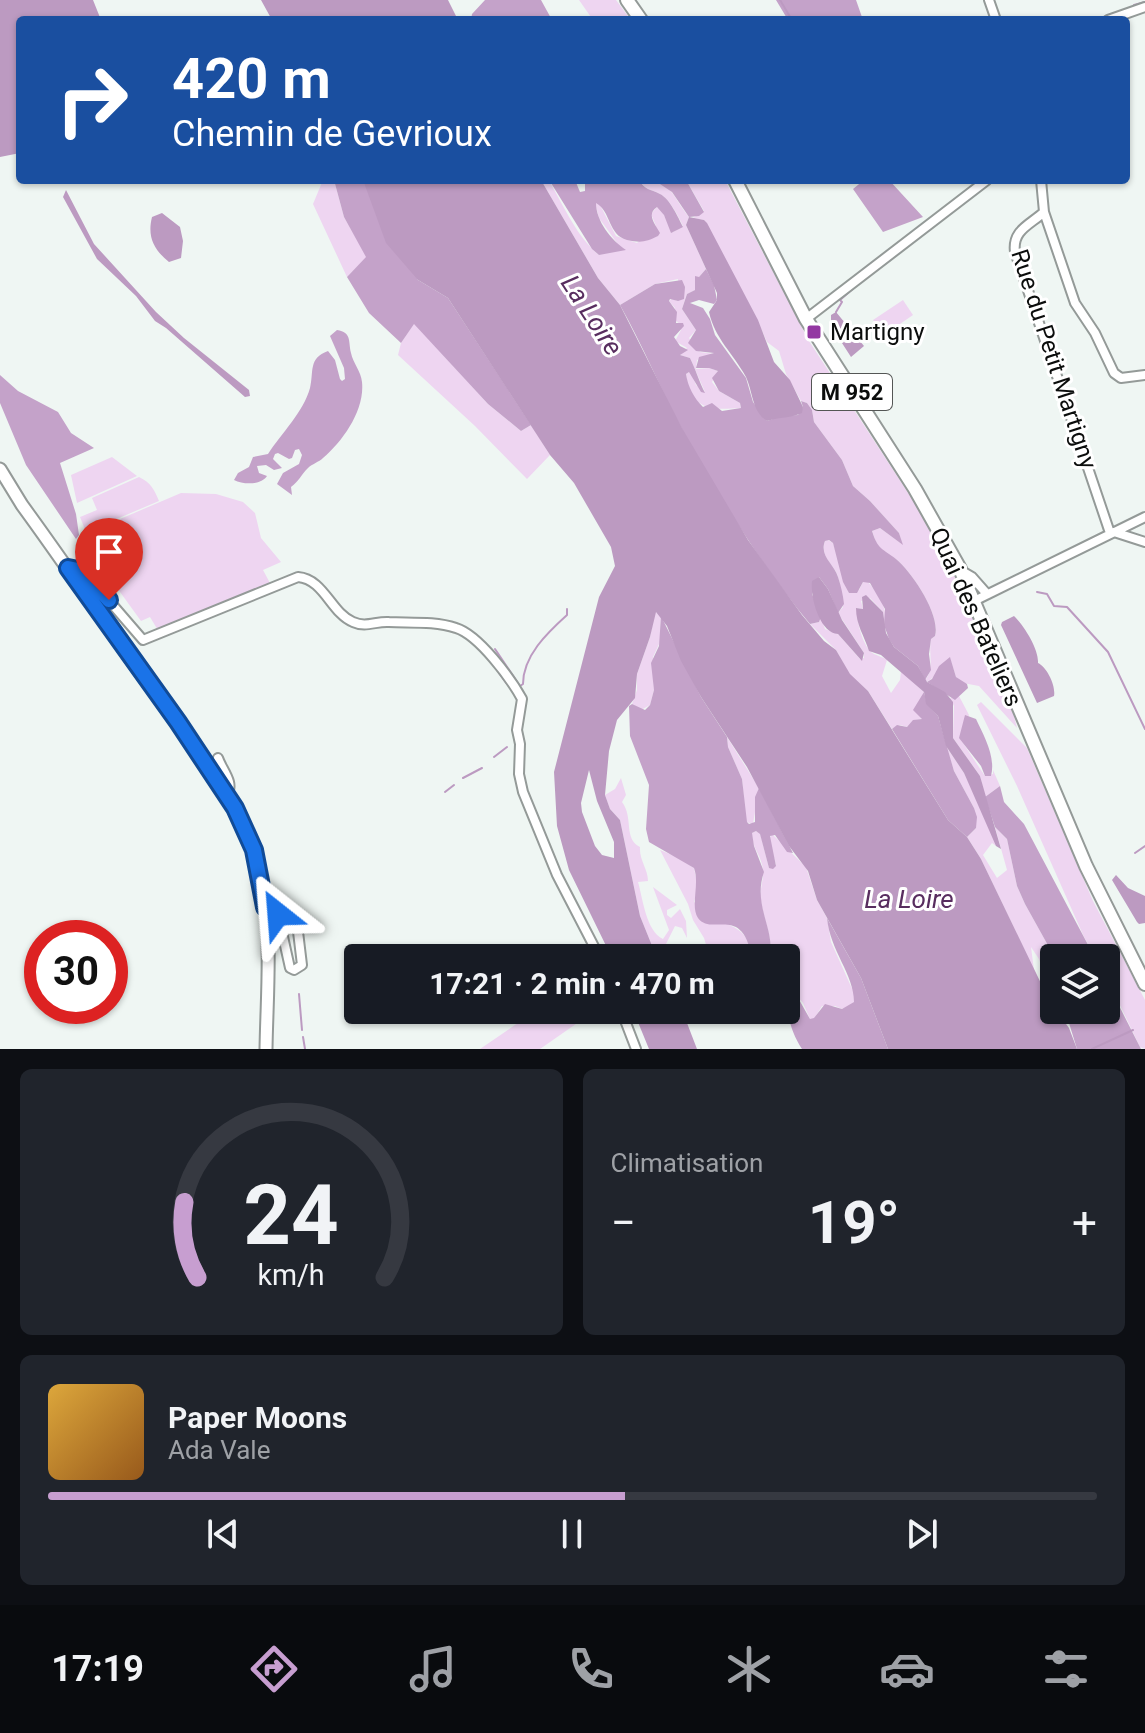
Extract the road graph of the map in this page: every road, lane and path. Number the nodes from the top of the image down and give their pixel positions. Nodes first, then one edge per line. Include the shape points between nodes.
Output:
1 (1145, 7) edge
2 (1119, 16) edge
3 (737, 184) edge
4 (982, 184) edge
5 (1041, 184) edge
6 (1044, 212) junction
7 (806, 319) junction
8 (1145, 375) edge
9 (0, 469) edge
10 (1145, 517) edge
11 (1112, 533) junction
12 (1145, 542) edge
13 (68, 568) junction
14 (960, 569) junction
15 (987, 594) junction
16 (974, 601) junction
17 (218, 758) dead end
18 (227, 794) junction
19 (265, 907) junction
20 (296, 915) dead end
21 (593, 944) edge
22 (1145, 984) edge
23 (626, 1024) edge
24 (266, 1049) edge
25 (636, 1049) edge

1 - 2 street
3 - 7 main road, Quai des Bateliers / M 952
4 - 7 street
5 - 6 street
6 - 8 street, Rue du Petit Martigny via 1071,295 1114,373 1121,378
6 - 11 street, Rue du Petit Martigny via 1017,234 1015,252
7 - 14 main road, Quai des Bateliers / M 952
9 - 13 street
10 - 11 street
11 - 12 street
11 - 15 street
13 - 18 street
13 - 21 street via 86,574 143,640 298,577 310,581 358,624 413,622 468,634 522,699 517,730 523,792
14 - 15 street
14 - 16 main road, Quai des Bateliers / M 952
15 - 16 street
16 - 22 main road, Quai des Bateliers / M 952 via 1086,866
17 - 18 street via 229,781
18 - 19 street via 254,850
19 - 20 street via 277,913 285,955 294,970 302,965
19 - 24 street
23 - 25 street

